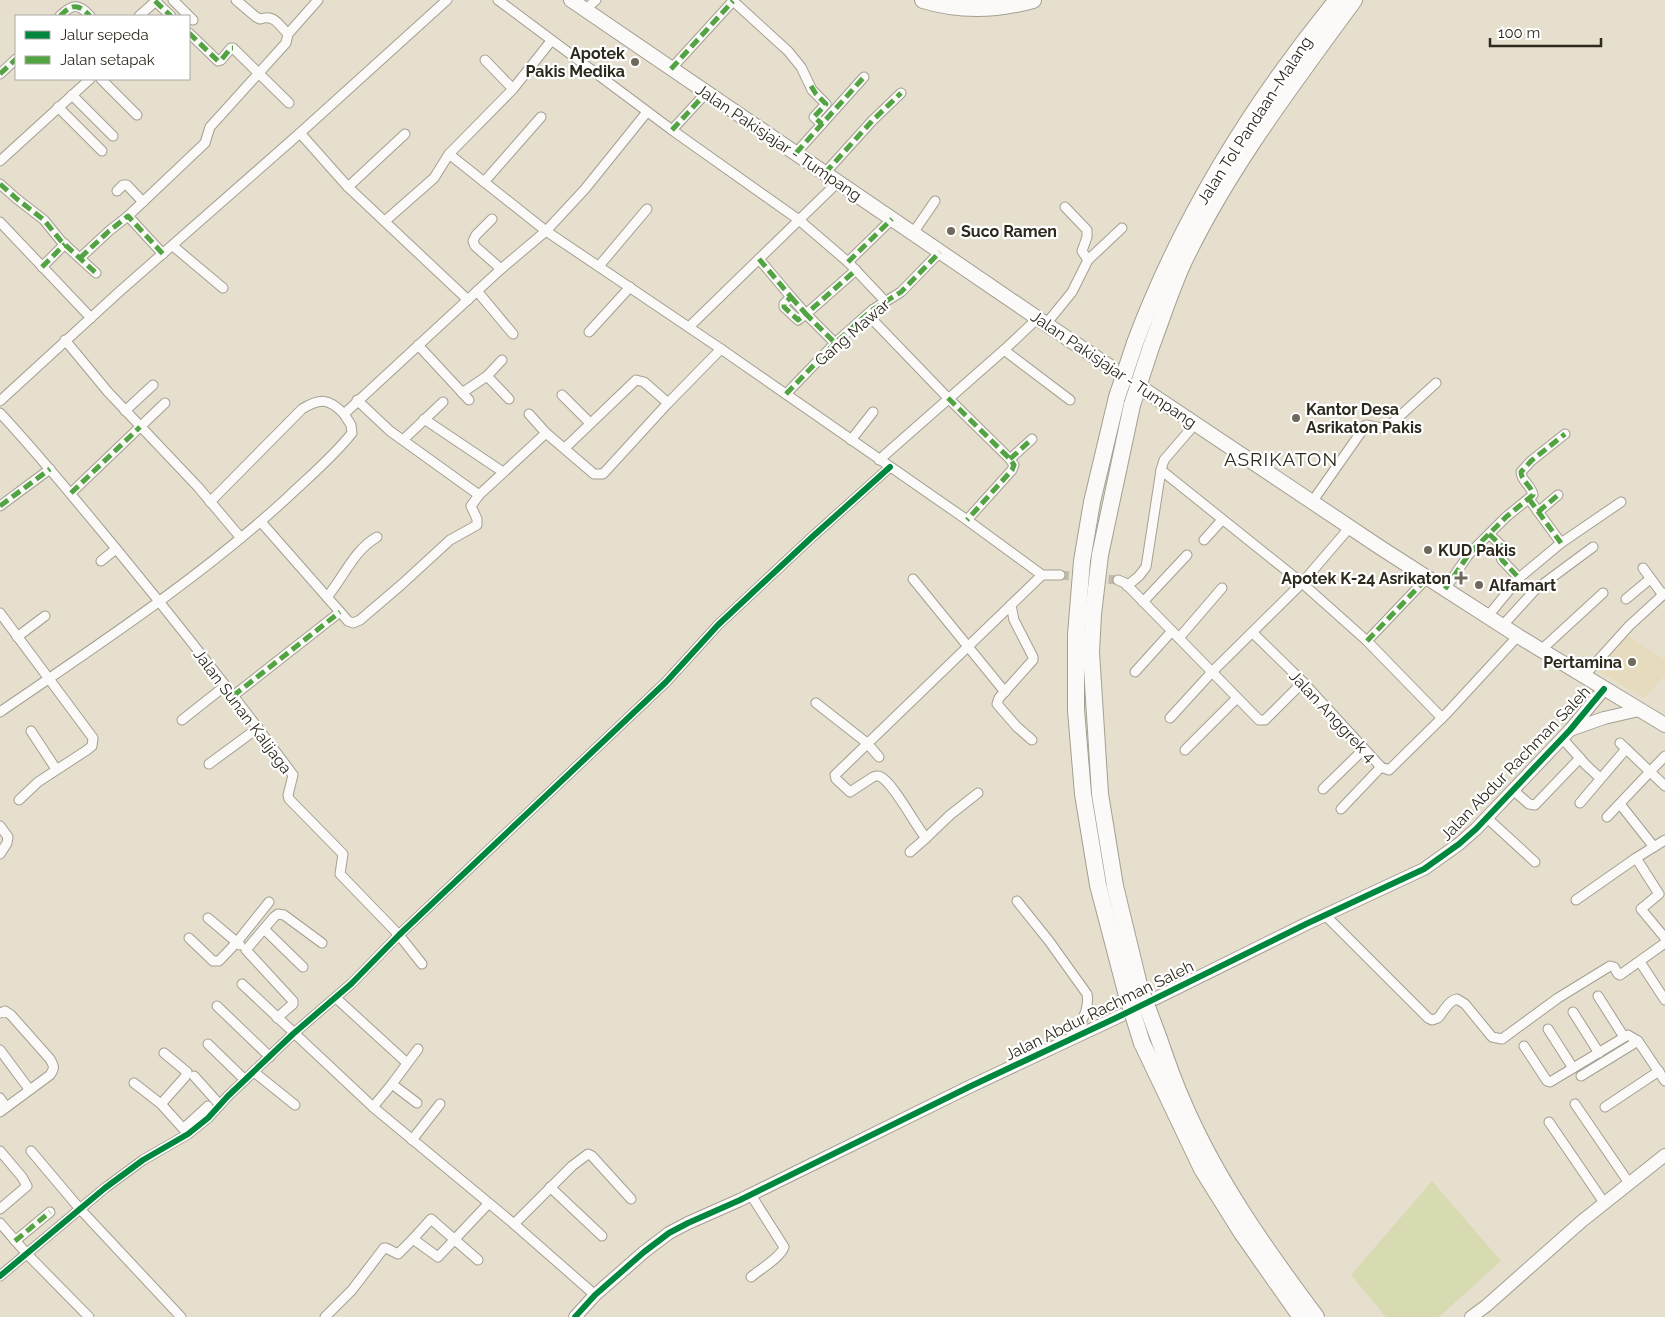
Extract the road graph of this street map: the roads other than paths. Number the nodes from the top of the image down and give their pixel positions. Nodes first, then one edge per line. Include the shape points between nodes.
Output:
1 (173, 0) edge
2 (236, 0) edge
3 (318, 0) edge
4 (447, 0) edge
5 (498, 0) edge
6 (571, 0) edge
7 (596, 0) edge
8 (732, 0) edge
9 (923, 0) edge
10 (1033, 0) edge
11 (1329, 0) edge
12 (1337, 0) edge
13 (1354, 0) edge
14 (156, 1) edge
15 (586, 10) junction
16 (61, 15) edge
17 (89, 15) edge
18 (140, 15) edge
19 (170, 15) edge
20 (189, 15) edge
21 (190, 16) edge
22 (194, 20) dead end
23 (1318, 22) junction
24 (190, 34) edge
25 (288, 34) junction
26 (551, 40) junction
27 (15, 60) edge
28 (485, 60) dead end
29 (671, 69) junction
30 (0, 74) edge
31 (258, 74) junction
32 (864, 78) dead end
33 (89, 80) edge
34 (102, 80) edge
35 (513, 90) junction
36 (706, 93) junction
37 (901, 93) dead end
38 (72, 95) junction
39 (289, 103) dead end
40 (58, 107) junction
41 (647, 112) junction
42 (92, 114) junction
43 (137, 114) dead end
44 (541, 117) dead end
45 (822, 124) junction
46 (78, 127) junction
47 (672, 130) junction
48 (300, 133) junction
49 (405, 134) dead end
50 (113, 136) dead end
51 (102, 151) dead end
52 (796, 153) junction
53 (449, 154) junction
54 (0, 161) edge
55 (825, 173) junction
56 (484, 182) junction
57 (838, 182) junction
58 (0, 184) edge
59 (348, 187) junction
60 (117, 191) dead end
61 (935, 201) dead end
62 (143, 202) junction
63 (1065, 208) dead end
64 (647, 209) dead end
65 (128, 216) junction
66 (492, 219) dead end
67 (892, 219) junction
68 (799, 220) junction
69 (385, 221) junction
70 (1, 224) edge
71 (1122, 228) dead end
72 (546, 231) junction
73 (913, 233) junction
74 (66, 244) junction
75 (173, 246) junction
76 (940, 252) junction
77 (163, 254) junction
78 (80, 258) junction
79 (758, 259) junction
80 (1088, 260) junction
81 (848, 262) junction
82 (42, 266) junction
83 (599, 266) junction
84 (501, 269) junction
85 (856, 270) junction
86 (96, 273) dead end
87 (630, 287) junction
88 (223, 288) dead end
89 (478, 291) junction
90 (468, 300) junction
91 (885, 302) junction
92 (806, 314) junction
93 (868, 315) junction
94 (91, 318) junction
95 (1042, 321) junction
96 (689, 327) junction
97 (589, 332) dead end
98 (513, 334) dead end
99 (66, 340) junction
100 (835, 343) junction
101 (1143, 344) junction
102 (418, 345) junction
103 (721, 348) junction
104 (1004, 350) junction
105 (502, 360) dead end
106 (487, 376) junction
107 (1436, 383) dead end
108 (153, 385) dead end
109 (462, 393) junction
110 (786, 394) junction
111 (562, 395) dead end
112 (509, 398) dead end
113 (948, 398) junction
114 (357, 400) junction
115 (469, 400) dead end
116 (1070, 400) dead end
117 (0, 401) edge
118 (443, 402) dead end
119 (165, 403) dead end
120 (668, 403) junction
121 (125, 411) junction
122 (873, 412) dead end
123 (0, 413) edge
124 (344, 414) junction
125 (529, 414) dead end
126 (424, 419) junction
127 (590, 423) junction
128 (1195, 424) junction
129 (140, 427) junction
130 (546, 433) junction
131 (1562, 436) dead end
132 (1032, 439) dead end
133 (402, 440) junction
134 (851, 440) junction
135 (564, 448) junction
136 (1010, 459) junction
137 (879, 460) junction
138 (890, 468) junction
139 (50, 469) junction
140 (1161, 470) junction
141 (503, 472) junction
142 (71, 493) junction
143 (478, 495) junction
144 (1558, 495) dead end
145 (1529, 500) junction
146 (210, 502) junction
147 (1312, 502) junction
148 (1618, 504) dead end
149 (0, 506) edge
150 (1538, 512) junction
151 (968, 520) junction
152 (1222, 520) junction
153 (261, 522) junction
154 (1350, 527) junction
155 (1490, 534) junction
156 (377, 537) dead end
157 (241, 538) junction
158 (1204, 540) dead end
159 (1561, 543) junction
160 (1593, 547) dead end
161 (116, 549) junction
162 (1186, 555) dead end
163 (101, 561) dead end
164 (1643, 568) dead end
165 (1042, 575) junction
166 (1060, 575) tunnel mouth
167 (1427, 578) junction
168 (1519, 578) junction
169 (913, 579) dead end
170 (1650, 579) junction
171 (1118, 580) tunnel mouth
172 (1302, 583) junction
173 (1127, 586) junction
174 (1222, 588) dead end
175 (1445, 589) junction
176 (1603, 593) dead end
177 (1664, 594) edge
178 (327, 597) junction
179 (1626, 599) dead end
180 (159, 601) junction
181 (1144, 602) junction
182 (1011, 605) junction
183 (340, 612) junction
184 (0, 613) edge
185 (46, 616) dead end
186 (1488, 616) junction
187 (1503, 626) junction
188 (1253, 633) junction
189 (1176, 635) junction
190 (1518, 636) junction
191 (17, 637) junction
192 (1367, 641) junction
193 (968, 646) junction
194 (1542, 650) junction
195 (1134, 672) dead end
196 (1212, 672) junction
197 (1584, 676) junction
198 (49, 678) junction
199 (1303, 682) junction
200 (225, 686) junction
201 (1604, 689) junction
202 (1005, 692) junction
203 (233, 696) junction
204 (1237, 698) junction
205 (816, 703) dead end
206 (1639, 710) junction
207 (0, 712) edge
208 (1170, 718) dead end
209 (1442, 718) junction
210 (182, 720) dead end
211 (1665, 725) edge
212 (258, 728) junction
213 (32, 731) dead end
214 (1566, 734) junction
215 (1032, 740) dead end
216 (866, 743) junction
217 (1364, 749) junction
218 (1185, 750) dead end
219 (1665, 756) edge
220 (879, 757) dead end
221 (1580, 758) junction
222 (209, 764) dead end
223 (1381, 767) junction
224 (56, 770) junction
225 (1650, 771) junction
226 (1600, 778) junction
227 (1665, 786) edge
228 (1323, 789) dead end
229 (1513, 790) junction
230 (978, 793) dead end
231 (19, 800) dead end
232 (1580, 803) dead end
233 (1620, 804) junction
234 (1341, 809) dead end
235 (1607, 817) dead end
236 (1486, 818) junction
237 (0, 826) edge
238 (926, 838) junction
239 (1665, 840) edge
240 (1654, 847) junction
241 (910, 852) dead end
242 (0, 854) edge
243 (1636, 858) junction
244 (1535, 862) dead end
245 (1576, 900) dead end
246 (1017, 901) dead end
247 (269, 902) dead end
248 (1325, 915) junction
249 (208, 918) dead end
250 (264, 929) junction
251 (399, 935) junction
252 (189, 938) dead end
253 (1665, 938) edge
254 (237, 942) junction
255 (322, 943) dead end
256 (1665, 943) edge
257 (246, 950) junction
258 (1640, 962) junction
259 (422, 964) dead end
260 (303, 967) dead end
261 (242, 984) dead end
262 (1133, 989) junction
263 (1598, 996) dead end
264 (336, 998) junction
265 (1665, 1000) edge
266 (217, 1006) dead end
267 (1573, 1012) dead end
268 (0, 1013) edge
269 (277, 1018) junction
270 (1548, 1029) dead end
271 (293, 1034) junction
272 (1075, 1037) junction
273 (1632, 1038) junction
274 (208, 1044) dead end
275 (1524, 1046) dead end
276 (418, 1049) dead end
277 (0, 1050) edge
278 (164, 1052) dead end
279 (1599, 1053) junction
280 (270, 1056) junction
281 (407, 1063) junction
282 (1573, 1068) junction
283 (1659, 1071) junction
284 (254, 1072) junction
285 (194, 1076) dead end
286 (1581, 1076) dead end
287 (245, 1080) junction
288 (1665, 1080) edge
289 (134, 1083) dead end
290 (392, 1084) junction
291 (29, 1089) junction
292 (0, 1098) edge
293 (417, 1103) dead end
294 (161, 1104) junction
295 (440, 1104) dead end
296 (1575, 1104) dead end
297 (220, 1105) junction
298 (295, 1105) dead end
299 (208, 1106) dead end
300 (1605, 1107) dead end
301 (373, 1108) junction
302 (3, 1110) edge
303 (1549, 1122) dead end
304 (186, 1131) junction
305 (412, 1140) junction
306 (0, 1151) edge
307 (31, 1151) dead end
308 (1665, 1154) edge
309 (1630, 1183) junction
310 (550, 1187) junction
311 (751, 1195) junction
312 (631, 1199) dead end
313 (488, 1204) junction
314 (1605, 1204) junction
315 (0, 1209) edge
316 (80, 1209) junction
317 (50, 1212) dead end
318 (0, 1223) edge
319 (514, 1224) junction
320 (602, 1236) dead end
321 (413, 1238) junction
322 (455, 1240) junction
323 (15, 1241) junction
324 (26, 1253) junction
325 (478, 1260) dead end
326 (0, 1276) edge
327 (751, 1277) dead end
328 (595, 1295) junction
329 (89, 1317) edge
330 (181, 1317) edge
331 (325, 1317) edge
332 (575, 1317) edge
333 (1301, 1317) edge
334 (1316, 1317) edge
335 (1471, 1317) edge

1 - 20 street
2 - 25 street via 260,19 272,18
3 - 25 street
4 - 48 street
5 - 26 street
6 - 15 main road, Jalan Pakisjajar - Tumpang
7 - 15 street
8 - 29 street
8 - 45 street via 801,67 812,90 826,104 814,117
9 - 10 highway via 941,6 989,8
11 - 23 highway
12 - 23 highway, Jalan Tol Pandaan–Malang
13 - 101 highway, Jalan Tol Pandaan–Malang via 1244,153 1183,262
14 - 18 street
14 - 19 street
15 - 29 main road, Jalan Pakisjajar - Tumpang
16 - 17 street via 74,6
21 - 22 street
23 - 101 highway, Jalan Tol Pandaan–Malang via 1258,106 1196,206 1146,314
24 - 31 street via 218,61 232,48
25 - 31 street via 286,43
26 - 35 street
26 - 41 street
27 - 30 street
28 - 35 street
29 - 36 main road, Jalan Pakisjajar - Tumpang
31 - 39 street
31 - 62 street via 210,127 205,143
32 - 45 street
33 - 38 street
34 - 43 street
35 - 53 street
36 - 47 street
36 - 52 main road, Jalan Pakisjajar - Tumpang
37 - 55 street
38 - 40 street
38 - 42 street
40 - 46 street
40 - 54 street
41 - 47 street
41 - 72 street via 585,189
42 - 46 street
42 - 50 street
44 - 56 street
45 - 52 street
46 - 51 street
47 - 68 street
48 - 59 street
48 - 75 street
49 - 59 street
52 - 55 main road, Jalan Pakisjajar - Tumpang
53 - 56 street
53 - 69 street via 434,178
55 - 57 main road, Jalan Pakisjajar - Tumpang
56 - 72 street
57 - 67 main road, Jalan Pakisjajar - Tumpang
57 - 68 street
58 - 74 street via 37,214
59 - 69 street
60 - 62 street via 127,185
61 - 73 street
62 - 65 street
63 - 80 street via 1087,230 1082,251
64 - 83 street
65 - 77 street
65 - 78 street
66 - 84 street via 473,241
67 - 73 main road, Jalan Pakisjajar - Tumpang
67 - 81 street
68 - 79 street
68 - 81 street
69 - 90 street
70 - 82 street
71 - 80 street
72 - 83 street
72 - 84 street
73 - 76 main road, Jalan Pakisjajar - Tumpang
74 - 78 street
74 - 82 street
75 - 77 street
75 - 88 street
76 - 91 street, Gang Mawar via 901,292
76 - 95 main road, Jalan Pakisjajar - Tumpang
77 - 94 street
78 - 86 street
79 - 92 street via 791,297 784,307 798,320
79 - 96 street
80 - 95 street via 1077,285
81 - 85 street
82 - 94 street
83 - 87 street
84 - 89 street
85 - 91 street
85 - 92 street
87 - 96 street
87 - 97 street
89 - 90 street
89 - 98 street
90 - 102 street
91 - 93 street, Gang Mawar
92 - 100 street
93 - 100 street, Gang Mawar
93 - 113 street
94 - 99 street
95 - 104 street
95 - 128 main road, Jalan Pakisjajar - Tumpang
96 - 103 street
99 - 117 street
99 - 121 street
100 - 110 street, Gang Mawar
101 - 262 highway, Jalan Tol Pandaan–Malang, bridge via 1100,555 1091,652 1100,794
101 - 262 highway, Jalan Tol Pandaan–Malang, bridge via 1116,397 1082,561 1076,635 1076,710 1083,794 1096,876
102 - 109 street
102 - 114 street
103 - 110 street
103 - 120 street
104 - 113 street
104 - 116 street
105 - 106 street
106 - 109 street
106 - 112 street
107 - 147 street via 1390,425 1381,428 1366,425
108 - 121 street
109 - 115 street
110 - 134 street
111 - 127 street
113 - 136 street
113 - 137 street
114 - 124 street
114 - 133 street
118 - 126 street
119 - 129 street
120 - 127 street via 644,382 636,380
120 - 135 street via 603,474 594,474
121 - 129 street
122 - 134 street
123 - 139 street, Jalan Sunan Kalijaga
124 - 146 street via 327,401 315,401 302,409
124 - 153 street via 352,433
125 - 130 street
126 - 133 street
126 - 141 street
127 - 135 street
128 - 140 street via 1164,460
128 - 147 main road, Jalan Pakisjajar - Tumpang
129 - 142 street
129 - 146 street
130 - 135 street
130 - 141 street
131 - 145 street via 1521,472 1534,493
132 - 136 street
133 - 143 street
134 - 137 street
136 - 151 street via 1014,465 1012,470
137 - 138 street
138 - 151 street
138 - 251 street via 718,625 666,682
139 - 142 street, Jalan Sunan Kalijaga
139 - 149 street
140 - 152 street
140 - 173 street via 1146,567
141 - 143 street
142 - 161 street, Jalan Sunan Kalijaga
143 - 183 street via 471,506 477,525 450,540 360,620 350,623
144 - 150 street
145 - 150 street
145 - 155 street
146 - 157 street
147 - 154 main road, Jalan Pakisjajar - Tumpang
148 - 159 street
150 - 159 street
151 - 165 street
152 - 158 street
152 - 172 street
153 - 157 street
153 - 178 street
154 - 167 main road, Jalan Pakisjajar - Tumpang
154 - 172 street
155 - 168 street via 1504,548 1502,560
155 - 175 street via 1469,554
156 - 178 street via 364,546
157 - 180 street
159 - 168 street
160 - 187 street via 1535,590
161 - 163 street
161 - 180 street, Jalan Sunan Kalijaga
162 - 181 street
164 - 170 street
165 - 166 street
165 - 182 street
167 - 175 main road, Jalan Pakisjajar - Tumpang
167 - 192 street
168 - 186 street
169 - 193 street
170 - 177 street
170 - 179 street
171 - 173 street
172 - 188 street
172 - 192 street
173 - 181 street
174 - 189 street
175 - 186 main road, Jalan Pakisjajar - Tumpang
176 - 194 street
177 - 197 street via 1629,626
178 - 183 street
180 - 198 street
180 - 200 street, Jalan Sunan Kalijaga
181 - 189 street
182 - 193 street
182 - 202 street via 1014,620 1033,660
183 - 203 street
184 - 191 street
185 - 191 street
186 - 187 main road, Jalan Pakisjajar - Tumpang
187 - 190 main road, Jalan Pakisjajar - Tumpang
188 - 196 street
188 - 199 street, Jalan Anggrek 4
189 - 195 street
189 - 196 street
190 - 194 main road, Jalan Pakisjajar - Tumpang
190 - 209 street, Jalan Anggrek 4
191 - 198 street
192 - 209 street
193 - 202 street
193 - 216 street
194 - 197 main road, Jalan Pakisjajar - Tumpang
196 - 204 street
196 - 208 street
197 - 201 main road, Jalan Pakisjajar - Tumpang
198 - 207 street
198 - 224 street via 93,738 92,746
199 - 204 street via 1261,721
199 - 217 street, Jalan Anggrek 4
200 - 203 street, Jalan Sunan Kalijaga
200 - 210 street
201 - 206 main road, Jalan Pakisjajar - Tumpang
201 - 214 street, Jalan Abdur Rachman Saleh
202 - 215 street via 997,704 999,708
203 - 212 street, Jalan Sunan Kalijaga
204 - 218 street
205 - 216 street
206 - 211 main road, Jalan Pakisjajar - Tumpang
206 - 214 street, Jalan Abdur Rachman Saleh via 1604,718
209 - 223 street, Jalan Anggrek 4 via 1392,769
212 - 222 street
212 - 251 street, Jalan Sunan Kalijaga via 293,775 289,799 342,854 340,874
213 - 224 street
214 - 221 street
214 - 229 street, Jalan Abdur Rachman Saleh
216 - 220 street
216 - 238 street via 837,771 836,779 850,792 873,777 883,778
217 - 223 street, Jalan Anggrek 4
217 - 228 street
219 - 225 street
221 - 226 street
221 - 229 street via 1535,805 1529,804
223 - 234 street
224 - 231 street
225 - 226 street via 1623,746
225 - 227 street
225 - 233 street
226 - 232 street
229 - 236 street, Jalan Abdur Rachman Saleh
230 - 238 street
233 - 235 street
233 - 240 street
236 - 244 street
236 - 248 street, Jalan Abdur Rachman Saleh via 1459,844 1424,869
237 - 242 street via 8,837
238 - 241 street
239 - 240 street
240 - 243 street
243 - 245 street
243 - 253 street via 1659,894 1642,909
246 - 272 street via 1087,994 1086,1011
247 - 254 street
248 - 258 street via 1428,1018 1438,1018 1452,1000 1457,999 1494,1039 1502,1038 1610,966 1620,975
248 - 272 street, Jalan Abdur Rachman Saleh
249 - 254 street
250 - 255 street via 278,914 284,915
250 - 257 street
250 - 260 street
251 - 259 street
251 - 264 street
252 - 254 street via 216,962
254 - 257 street
256 - 258 street
257 - 269 street via 293,1001
258 - 265 street
261 - 269 street
262 - 333 highway, Jalan Tol Pandaan–Malang, bridge via 1142,1043 1202,1168 1242,1233
262 - 334 highway, Jalan Tol Pandaan–Malang, bridge via 1159,1039 1182,1100 1212,1160 1250,1225
263 - 273 street
264 - 271 street
264 - 281 street
266 - 280 street
267 - 279 street
268 - 291 street via 5,1011 11,1015 54,1066 50,1075
269 - 271 street
270 - 282 street
271 - 280 street
271 - 301 street
272 - 311 street, Jalan Abdur Rachman Saleh
273 - 279 street
273 - 283 street
273 - 286 street
274 - 287 street
275 - 282 street via 1548,1082
276 - 281 street
277 - 291 street
278 - 294 street via 187,1072
279 - 282 street
280 - 284 street
281 - 290 street
283 - 288 street
283 - 300 street
284 - 287 street
284 - 298 street
285 - 297 street
287 - 297 street
289 - 294 street
290 - 293 street
290 - 301 street
291 - 302 street
292 - 302 street
294 - 304 street
295 - 305 street
296 - 309 street
297 - 304 street via 208,1118
299 - 304 street
301 - 305 street
303 - 314 street
304 - 316 street
305 - 313 street
306 - 315 street via 27,1186
307 - 316 street
308 - 309 street
309 - 314 street
310 - 312 street via 588,1154
310 - 319 street
310 - 320 street
311 - 327 street via 784,1247
311 - 328 street, Jalan Abdur Rachman Saleh via 669,1234
313 - 319 street
313 - 322 street
314 - 335 street
316 - 324 street
316 - 330 street
317 - 323 street
318 - 323 street
319 - 328 street
321 - 322 street via 438,1257
321 - 322 street via 431,1219
321 - 331 street via 399,1254 384,1248 352,1290
322 - 325 street
323 - 324 street
324 - 326 street
324 - 329 street
328 - 332 street, Jalan Abdur Rachman Saleh

